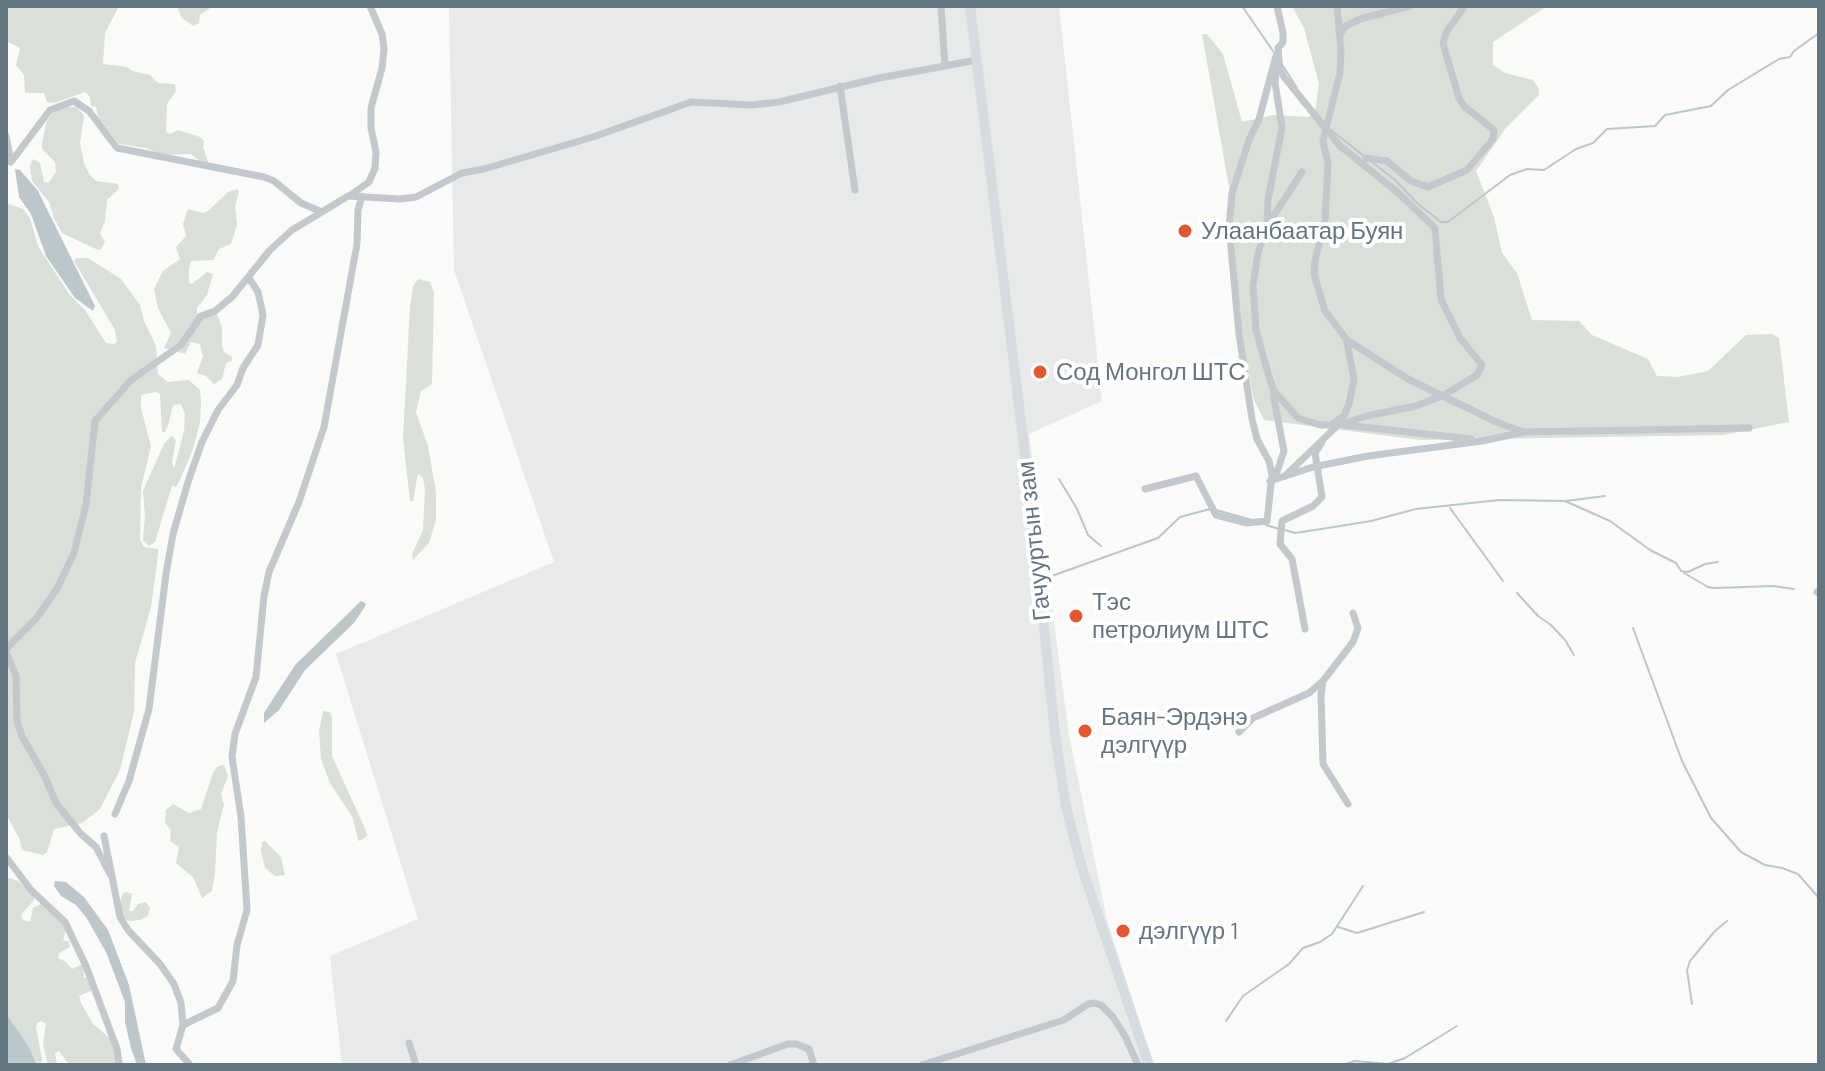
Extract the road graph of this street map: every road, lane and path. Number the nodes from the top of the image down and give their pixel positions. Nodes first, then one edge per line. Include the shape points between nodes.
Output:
1 (370, 6) edge
2 (941, 6) edge
3 (970, 6) edge
4 (1277, 6) edge
5 (1410, 6) edge
6 (1465, 6) edge
7 (1338, 9) edge
8 (1340, 34) junction
9 (1277, 51) junction
10 (976, 60) junction
11 (945, 66) junction
12 (840, 86) junction
13 (1325, 127) junction
14 (6, 136) edge
15 (1366, 158) dead end
16 (11, 162) junction
17 (6, 172) edge
18 (1302, 172) dead end
19 (855, 190) dead end
20 (348, 196) junction
21 (362, 196) junction
22 (322, 212) junction
23 (1267, 226) junction
24 (249, 278) junction
25 (1347, 340) junction
26 (1274, 391) junction
27 (1444, 395) junction
28 (1338, 425) junction
29 (1749, 428) dead end
30 (1523, 432) junction
31 (1327, 434) junction
32 (1482, 441) junction
33 (1317, 467) junction
34 (1286, 475) junction
35 (1270, 481) junction
36 (1145, 489) dead end
37 (1353, 613) dead end
38 (1305, 629) dead end
39 (6, 650) edge
40 (1323, 681) junction
41 (1239, 732) dead end
42 (1348, 804) dead end
43 (115, 814) dead end
44 (104, 836) dead end
45 (6, 857) edge
46 (110, 874) junction
47 (183, 1025) junction
48 (409, 1043) dead end
49 (119, 1065) edge
50 (190, 1065) edge
51 (416, 1065) edge
52 (730, 1065) edge
53 (814, 1065) edge
54 (922, 1065) edge
55 (1138, 1065) edge
56 (1149, 1065) edge

1 - 20 street via 384,49 371,108 375,168 369,182
2 - 11 street
3 - 10 main road, Гачууртын зам
4 - 9 street via 1283,33
5 - 8 street via 1360,19
6 - 15 street via 1443,43 1459,98 1494,130 1493,139 1467,170 1428,187 1411,181 1387,161
7 - 8 street
8 - 13 street via 1340,73
9 - 13 street via 1284,77
9 - 23 street via 1275,83 1282,127
9 - 35 street via 1232,193 1229,227 1252,419 1269,461
10 - 11 street
10 - 56 main road, Гачууртын зам via 1066,807
11 - 12 street
12 - 19 street
12 - 21 street via 766,103 691,102 566,146 462,173 416,197
13 - 25 street via 1325,221 1314,274 1325,311
13 - 27 street via 1435,229 1441,299 1460,338 1482,365 1470,381
14 - 16 street
16 - 17 street
16 - 22 street via 50,110 74,101 89,111 117,148 264,177
18 - 23 street
20 - 21 street
20 - 22 street
21 - 47 street via 324,427 269,572 256,677 235,734 232,757 247,910 233,981 218,1008
22 - 24 street via 292,230
23 - 26 street via 1253,286 1256,330
24 - 39 street via 215,311 201,316 181,345 131,380 95,421 86,505 74,553 36,619
24 - 43 street via 263,315 258,345 218,410 188,482 173,534 149,709
25 - 26 street via 1354,388 1337,421 1320,425 1298,418
25 - 27 street
26 - 35 street via 1284,451 1276,478
27 - 28 street
27 - 30 street
28 - 31 street
28 - 32 street
29 - 30 street
30 - 32 street
31 - 33 street via 1315,453
31 - 34 street
32 - 33 street
33 - 34 street
33 - 38 street via 1322,497 1282,521 1280,544 1292,559
34 - 35 street
35 - 36 street via 1267,521 1247,523 1216,515 1196,476
37 - 40 street via 1358,628 1353,642
39 - 46 street via 16,676 22,736 56,803 96,847
40 - 41 street via 1309,693 1253,718
40 - 42 street via 1323,764
44 - 46 street
45 - 49 street via 65,922 86,966
46 - 47 street via 128,930 174,984
47 - 50 street via 176,1049
48 - 51 street
52 - 53 street via 788,1044 809,1049
54 - 55 street via 1064,1020 1094,1003 1113,1017

